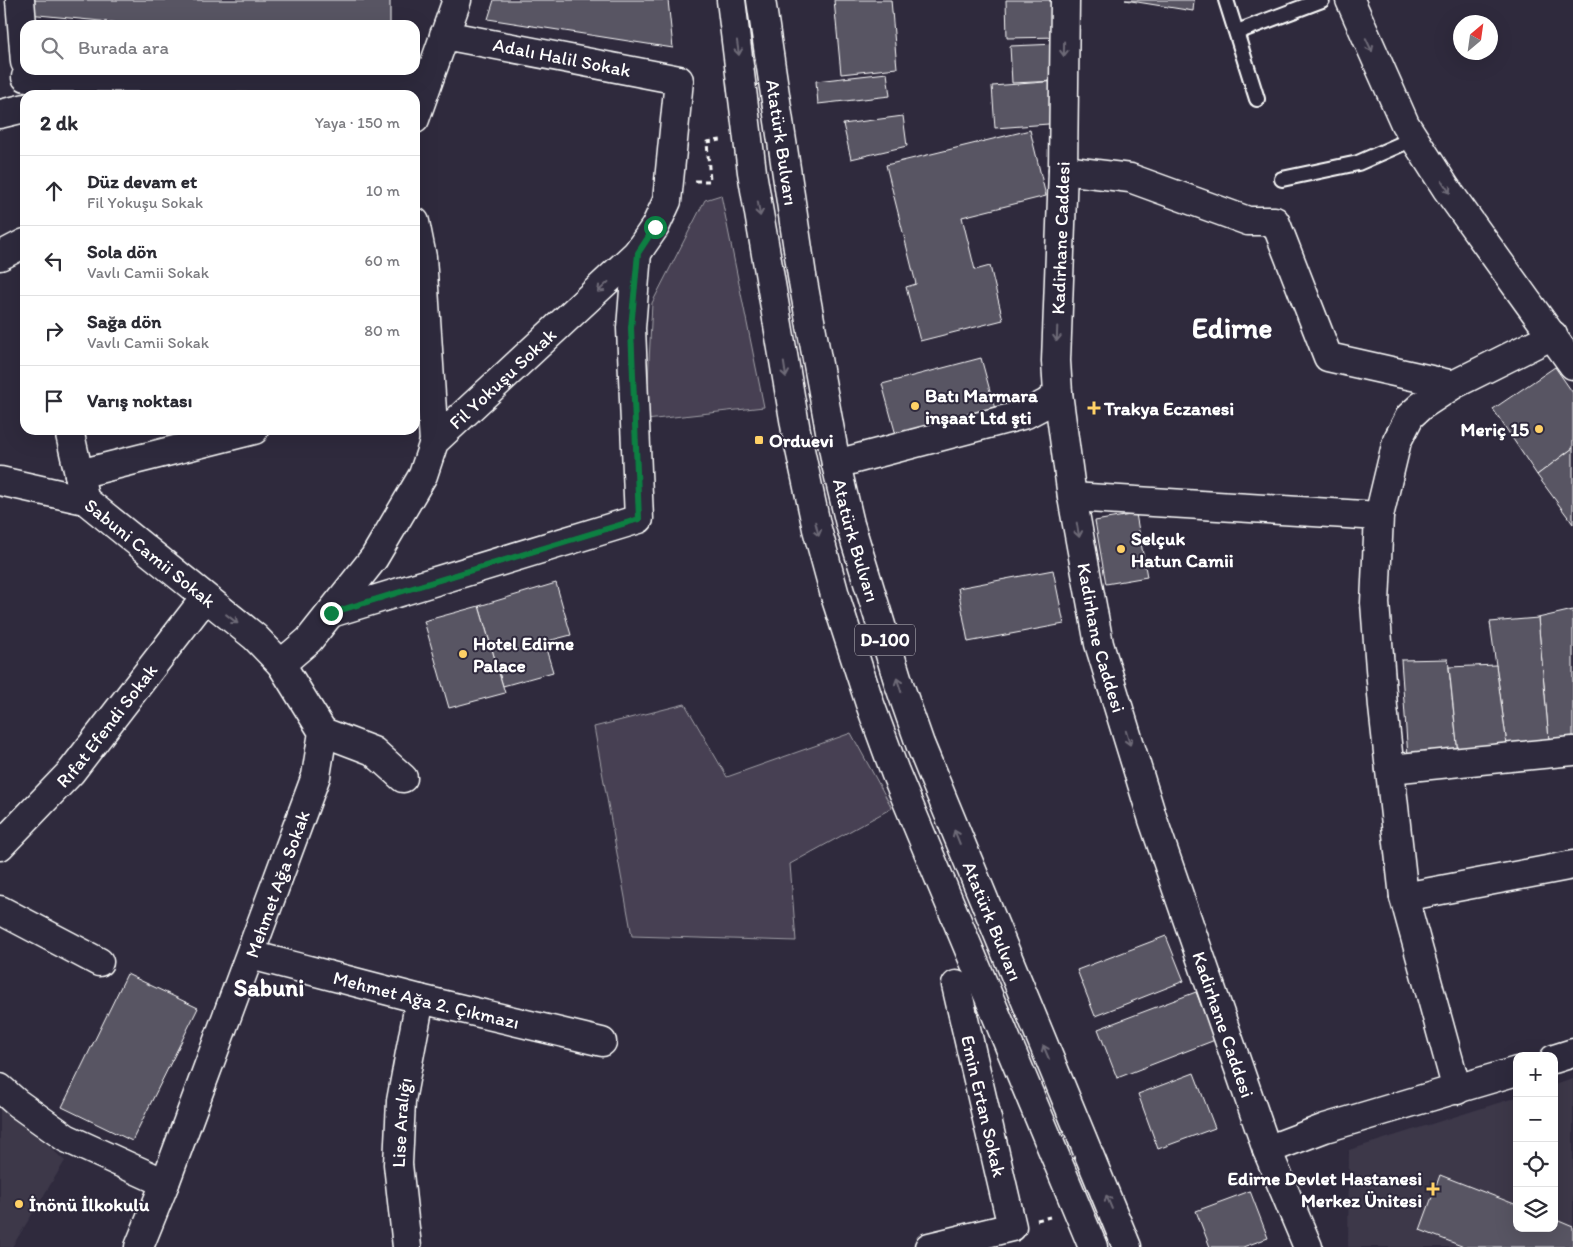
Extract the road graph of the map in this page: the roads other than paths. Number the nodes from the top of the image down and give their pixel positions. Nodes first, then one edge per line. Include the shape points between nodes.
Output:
1 (20, 0) edge
2 (446, 0) edge
3 (457, 0) edge
4 (731, 0) edge
5 (761, 0) edge
6 (1065, 0) edge
7 (1226, 0) edge
8 (1322, 0) edge
9 (1350, 0) edge
10 (21, 20) edge
11 (1236, 32) junction
12 (444, 35) junction
13 (679, 80) joint
14 (25, 81) edge
15 (427, 81) junction
16 (1257, 98) dead end
17 (420, 103) edge
18 (20, 109) edge
19 (0, 114) edge
20 (1415, 138) junction
21 (1063, 170) junction
22 (1282, 179) dead end
23 (20, 246) edge
24 (420, 247) edge
25 (638, 253) junction
26 (0, 256) edge
27 (1553, 335) junction
28 (1573, 365) edge
29 (1453, 385) junction
30 (422, 388) edge
31 (1058, 393) junction
32 (70, 435) edge
33 (234, 435) edge
34 (434, 442) junction
35 (836, 464) junction
36 (79, 474) junction
37 (0, 482) edge
38 (1072, 497) junction
39 (85, 500) junction
40 (1379, 516) junction
41 (205, 598) junction
42 (331, 613) junction
43 (281, 664) junction
44 (323, 732) junction
45 (1573, 751) edge
46 (1390, 768) junction
47 (403, 778) dead end
48 (0, 846) edge
49 (1573, 865) edge
50 (1404, 897) junction
51 (0, 910) edge
52 (251, 955) junction
53 (99, 962) dead end
54 (956, 985) dead end
55 (420, 999) junction
56 (602, 1042) dead end
57 (1573, 1053) edge
58 (1558, 1058) edge
59 (1513, 1072) edge
60 (0, 1088) edge
61 (1457, 1090) junction
62 (1267, 1150) junction
63 (165, 1183) junction
64 (138, 1247) edge
65 (407, 1247) edge
66 (929, 1247) edge
67 (1093, 1247) edge
68 (1127, 1247) edge
69 (1308, 1247) edge

1 - 10 street
2 - 12 street
3 - 12 street
4 -> 67 street, Atatürk Bulvarı / D-100 via 752,172 796,431 836,599 895,772
5 - 35 street, Atatürk Bulvarı / D-100 via 802,276
6 -> 21 street, Kadirhane Caddesi
7 - 11 lane
8 - 11 lane
9 -> 20 street via 1405,124
11 - 16 lane
12 - 13 street, Adalı Halil Sokak
12 - 15 street
13 - 25 street, Fil Yokuşu Sokak via 667,200
14 - 15 street via 271,78
15 - 17 street
18 - 19 street
20 - 22 lane via 1358,163
20 -> 27 street via 1446,188
21 - 29 street via 1130,178 1248,221 1275,221 1328,357
21 -> 31 street, Kadirhane Caddesi via 1056,361
23 - 26 street
24 - 30 street
25 -> 34 street, Fil Yokuşu Sokak
25 - 42 street via 631,328 639,519
27 - 28 street
27 - 29 street
29 - 40 street via 1410,416 1397,441
30 - 34 street
31 - 35 street via 1026,414
31 - 38 street, Kadirhane Caddesi
32 - 36 street
33 - 36 street
34 - 42 street, Fil Yokuşu Sokak via 423,475 379,550
68 -> 35 street, Atatürk Bulvarı / D-100 via 920,744 898,684 850,524
36 - 39 street
37 - 39 street, Sabuni Camii Sokak
38 - 40 street
38 -> 62 street, Kadirhane Caddesi via 1098,644 1153,820
39 - 41 street, Sabuni Camii Sokak
40 - 46 street via 1375,603
41 -> 43 street, Sabuni Camii Sokak via 255,637
41 - 48 street, Rıfat Efendi Sokak via 71,772
42 - 43 street, Fil Yokuşu Sokak via 309,640
43 - 44 street
44 - 47 street via 373,751
44 - 52 street, Mehmet Ağa Sokak via 316,776
45 - 46 street
46 - 50 street
49 - 50 street
50 - 61 street
51 - 53 street
52 - 55 street, Mehmet Ağa 2. Çıkmazı
52 - 63 street, Mehmet Ağa Sokak
54 - 66 street, Emin Ertan Sokak via 1012,1227
55 - 56 street, Mehmet Ağa 2. Çıkmazı
55 - 65 street, Lise Aralığı via 401,1101 398,1164
57 - 58 street
59 - 61 street
60 - 63 street via 66,1138
61 - 62 street via 1325,1128
62 - 69 street, Kadirhane Caddesi
63 - 64 street, Mehmet Ağa Sokak

